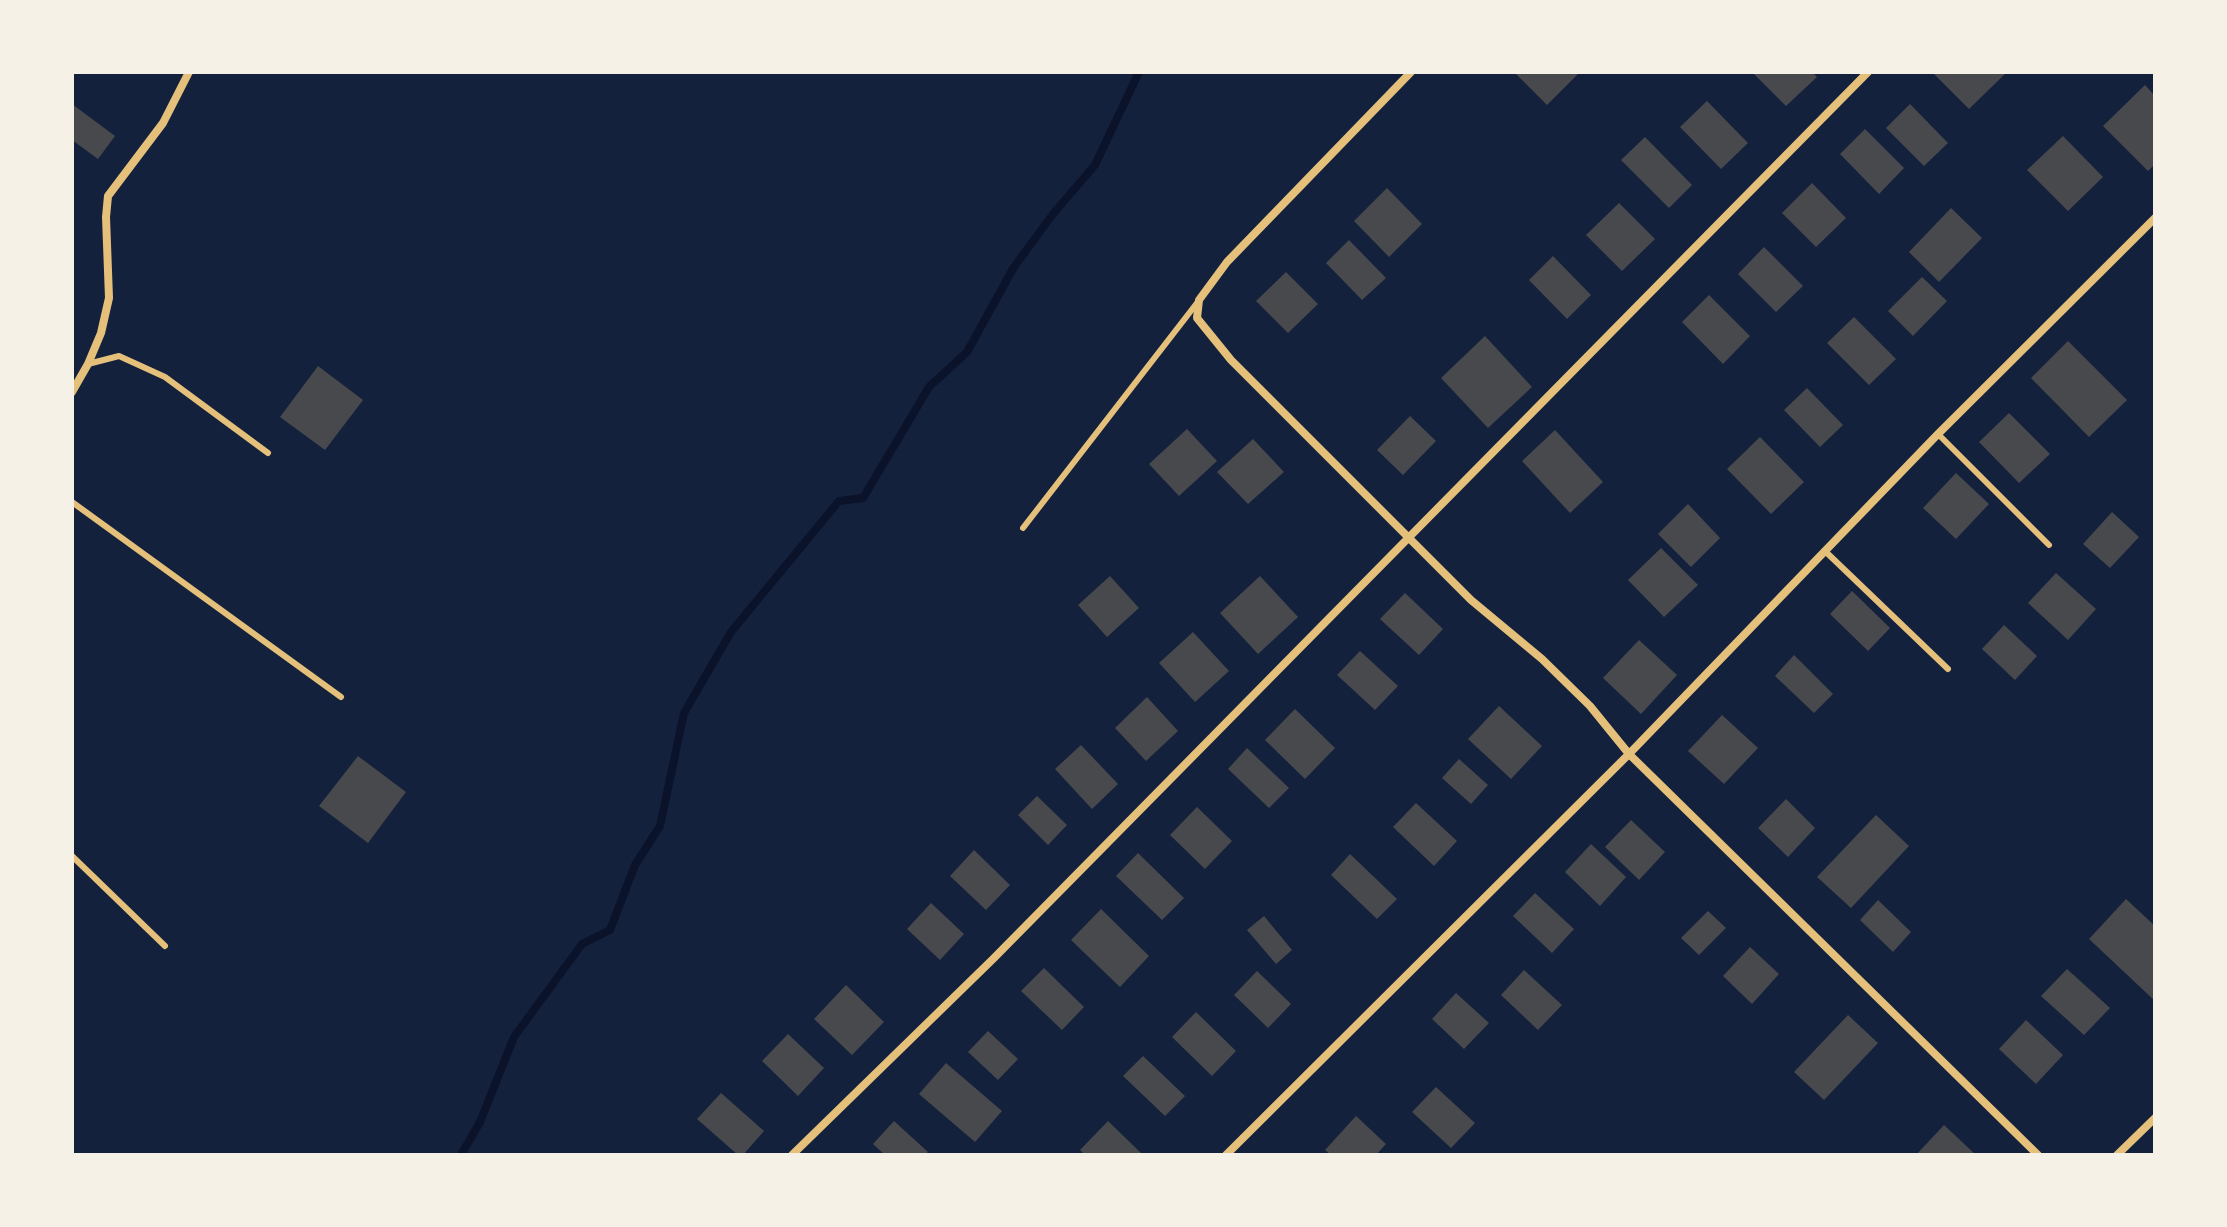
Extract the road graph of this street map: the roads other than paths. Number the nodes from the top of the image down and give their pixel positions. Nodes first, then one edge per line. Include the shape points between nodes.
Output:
1 (189, 72) edge
2 (1411, 72) edge
3 (1868, 72) edge
4 (2155, 218) edge
5 (1199, 300) junction
6 (88, 364) junction
7 (72, 392) edge
8 (1938, 434) junction
9 (268, 453) dead end
10 (72, 502) edge
11 (1023, 528) dead end
12 (1411, 537) junction
13 (2049, 545) dead end
14 (1826, 552) junction
15 (1948, 669) dead end
16 (341, 697) dead end
17 (1629, 754) junction
18 (72, 856) edge
19 (165, 946) dead end
20 (2155, 1118) edge
21 (792, 1155) edge
22 (1226, 1155) edge
23 (2038, 1155) edge
24 (2117, 1155) edge

1 - 6 street via 163,123 108,196 109,298
2 - 5 street via 1227,262
3 - 12 street
4 - 8 street
5 - 11 lane
5 - 12 street via 1197,318 1231,360
6 - 7 street
6 - 9 lane via 119,356 165,377
8 - 13 lane
8 - 14 street
10 - 16 lane
12 - 17 street via 1471,600 1590,706
12 - 21 street
14 - 15 lane
14 - 17 street
17 - 22 street
17 - 23 street
18 - 19 lane
20 - 24 street

